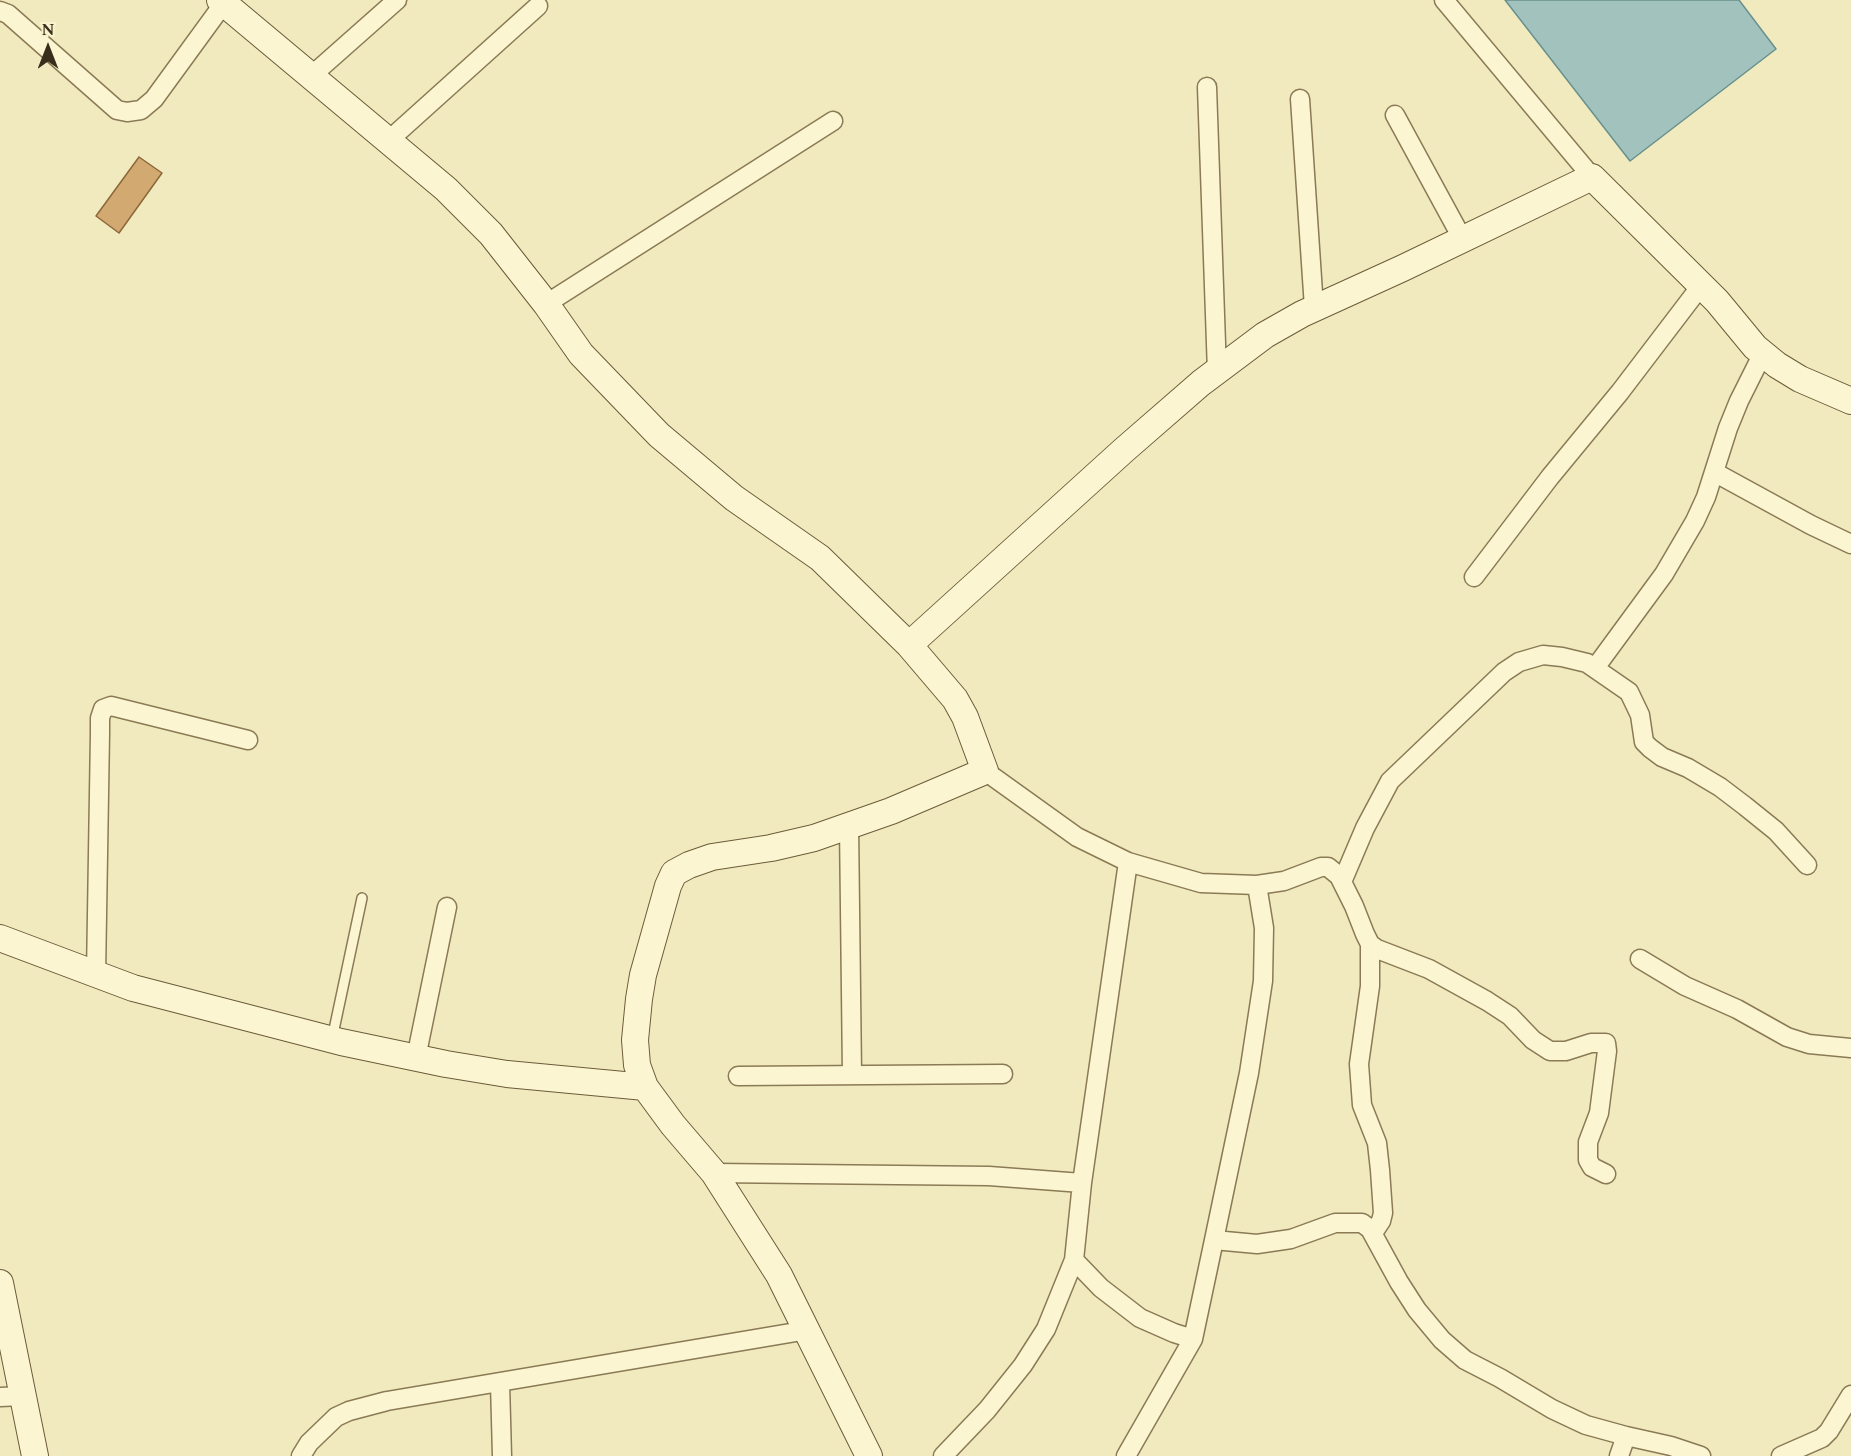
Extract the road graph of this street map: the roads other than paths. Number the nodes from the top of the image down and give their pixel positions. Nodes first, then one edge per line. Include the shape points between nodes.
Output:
1 (397, 0) edge
2 (1444, 0) edge
3 (222, 2) edge
4 (538, 6) dead end
5 (0, 11) edge
6 (310, 77) junction
7 (1207, 87) dead end
8 (1300, 99) dead end
9 (1395, 115) dead end
10 (833, 121) dead end
11 (388, 141) junction
12 (1592, 177) junction
13 (1463, 240) junction
14 (1700, 287) junction
15 (546, 304) junction
16 (1314, 308) junction
17 (1763, 353) junction
18 (1217, 372) junction
19 (1851, 400) edge
20 (1714, 472) junction
21 (1851, 544) edge
22 (1474, 577) dead end
23 (909, 645) junction
24 (1595, 668) junction
25 (248, 740) dead end
26 (985, 771) junction
27 (849, 825) junction
28 (1128, 862) junction
29 (1807, 865) dead end
30 (1342, 882) junction
31 (1257, 885) junction
32 (362, 898) dead end
33 (447, 907) dead end
34 (0, 938) edge
35 (1370, 944) junction
36 (1640, 959) dead end
37 (96, 975) junction
38 (332, 1040) junction
39 (1851, 1048) edge
40 (416, 1058) junction
41 (1003, 1074) dead end
42 (852, 1075) junction
43 (738, 1076) dead end
44 (645, 1087) junction
45 (714, 1173) junction
46 (1606, 1174) dead end
47 (1082, 1183) junction
48 (1373, 1233) junction
49 (1214, 1240) junction
50 (1074, 1260) junction
51 (0, 1283) edge
52 (808, 1330) junction
53 (1193, 1339) junction
54 (500, 1383) junction
55 (1851, 1395) edge
56 (12, 1397) edge
57 (1626, 1436) junction
58 (35, 1456) edge
59 (301, 1456) edge
60 (502, 1456) edge
61 (869, 1456) edge
62 (943, 1456) edge
63 (1126, 1456) edge
64 (1619, 1456) edge
65 (1701, 1456) edge
66 (1781, 1456) edge

1 - 6 street
2 - 12 street
3 - 5 street via 154,99 141,110 127,112 117,110
3 - 6 street
4 - 11 street
6 - 11 street
7 - 18 street
8 - 16 street
9 - 13 street
10 - 15 street
11 - 15 street via 467,209
12 - 13 street
12 - 14 street
13 - 16 street
14 - 17 street
14 - 22 street
15 - 23 street via 581,354 659,435 734,498 820,558
16 - 18 street via 1264,335
17 - 19 street via 1800,379
17 - 20 street via 1739,401
18 - 23 street via 1124,450
20 - 21 street
20 - 24 street via 1695,521 1664,574
23 - 26 street via 956,699
24 - 29 street via 1629,692 1640,715 1644,742 1650,748 1720,787 1776,831
24 - 30 street via 1543,655 1519,662 1504,672 1390,781
25 - 37 street via 111,706 103,709
26 - 27 street
26 - 28 street via 1077,837
27 - 42 street
27 - 44 street via 814,838 712,857 674,873 639,999 635,1040 637,1065
28 - 31 street via 1201,883
28 - 47 street
30 - 31 street via 1334,870 1321,867
30 - 35 street
31 - 49 street via 1264,928 1263,981 1249,1073
32 - 38 lane
33 - 40 street
34 - 37 street
35 - 46 street via 1429,969 1487,1001 1550,1051 1566,1052 1591,1043 1606,1043 1600,1104 1588,1142 1588,1160 1592,1167
35 - 48 street via 1370,986 1359,1064 1362,1105 1377,1143 1380,1170 1383,1213
36 - 39 street via 1786,1037 1809,1044
37 - 38 street
38 - 40 street
40 - 44 street via 507,1074
41 - 42 street
42 - 43 street
44 - 45 street
45 - 47 street via 989,1176
45 - 52 street via 779,1275
47 - 50 street
48 - 49 street via 1362,1223 1346,1222 1282,1241 1257,1244
48 - 57 street via 1417,1310 1465,1360 1552,1410
49 - 53 street
50 - 53 street via 1101,1288 1140,1317
50 - 62 street via 1046,1329 1023,1365
51 - 56 street
52 - 54 street
52 - 61 street
53 - 63 street
54 - 59 street via 349,1411 322,1428
54 - 60 street
55 - 66 street via 1822,1438
56 - 58 street
57 - 64 street
57 - 65 street

